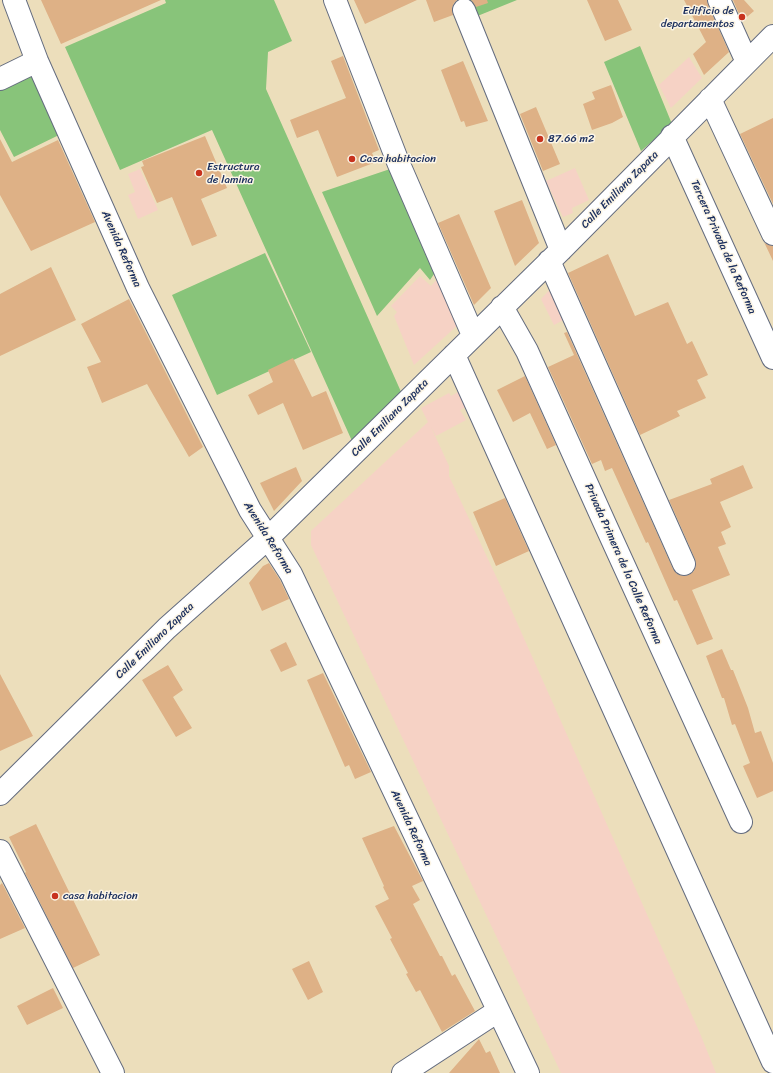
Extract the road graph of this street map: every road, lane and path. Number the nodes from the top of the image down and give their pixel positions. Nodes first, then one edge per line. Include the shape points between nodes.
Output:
1 (14, 0) edge
2 (335, 0) edge
3 (719, 0) edge
4 (464, 10) dead end
5 (773, 36) edge
6 (37, 61) junction
7 (747, 62) junction
8 (0, 79) edge
9 (710, 99) junction
10 (672, 136) junction
11 (773, 234) edge
12 (555, 255) junction
13 (502, 307) junction
14 (473, 335) junction
15 (454, 355) junction
16 (773, 358) edge
17 (268, 538) junction
18 (684, 564) dead end
19 (0, 794) edge
20 (741, 822) dead end
21 (0, 850) edge
22 (498, 1010) junction
23 (773, 1062) edge
24 (405, 1072) edge
25 (113, 1073) edge
26 (528, 1073) edge

1 - 6 street, Avenida Reforma
2 - 14 street via 398,162
3 - 7 street
4 - 12 street
5 - 7 street, Calle Emiliano Zapata
6 - 8 street
6 - 17 street, Avenida Reforma via 138,288 250,510
7 - 9 street, Calle Emiliano Zapata
9 - 10 street, Calle Emiliano Zapata
9 - 11 street
10 - 12 street, Calle Emiliano Zapata
10 - 16 street, Tercera Privada de la Reforma
12 - 13 street, Calle Emiliano Zapata
12 - 18 street
13 - 14 street, Calle Emiliano Zapata
13 - 20 street, Privada Primera de la Calle Reforma via 528,351
14 - 15 street, Calle Emiliano Zapata
15 - 17 street, Calle Emiliano Zapata
15 - 23 street
17 - 19 street, Calle Emiliano Zapata via 167,628
17 - 22 street, Avenida Reforma via 291,574
21 - 25 street
22 - 24 street
22 - 26 street, Avenida Reforma

